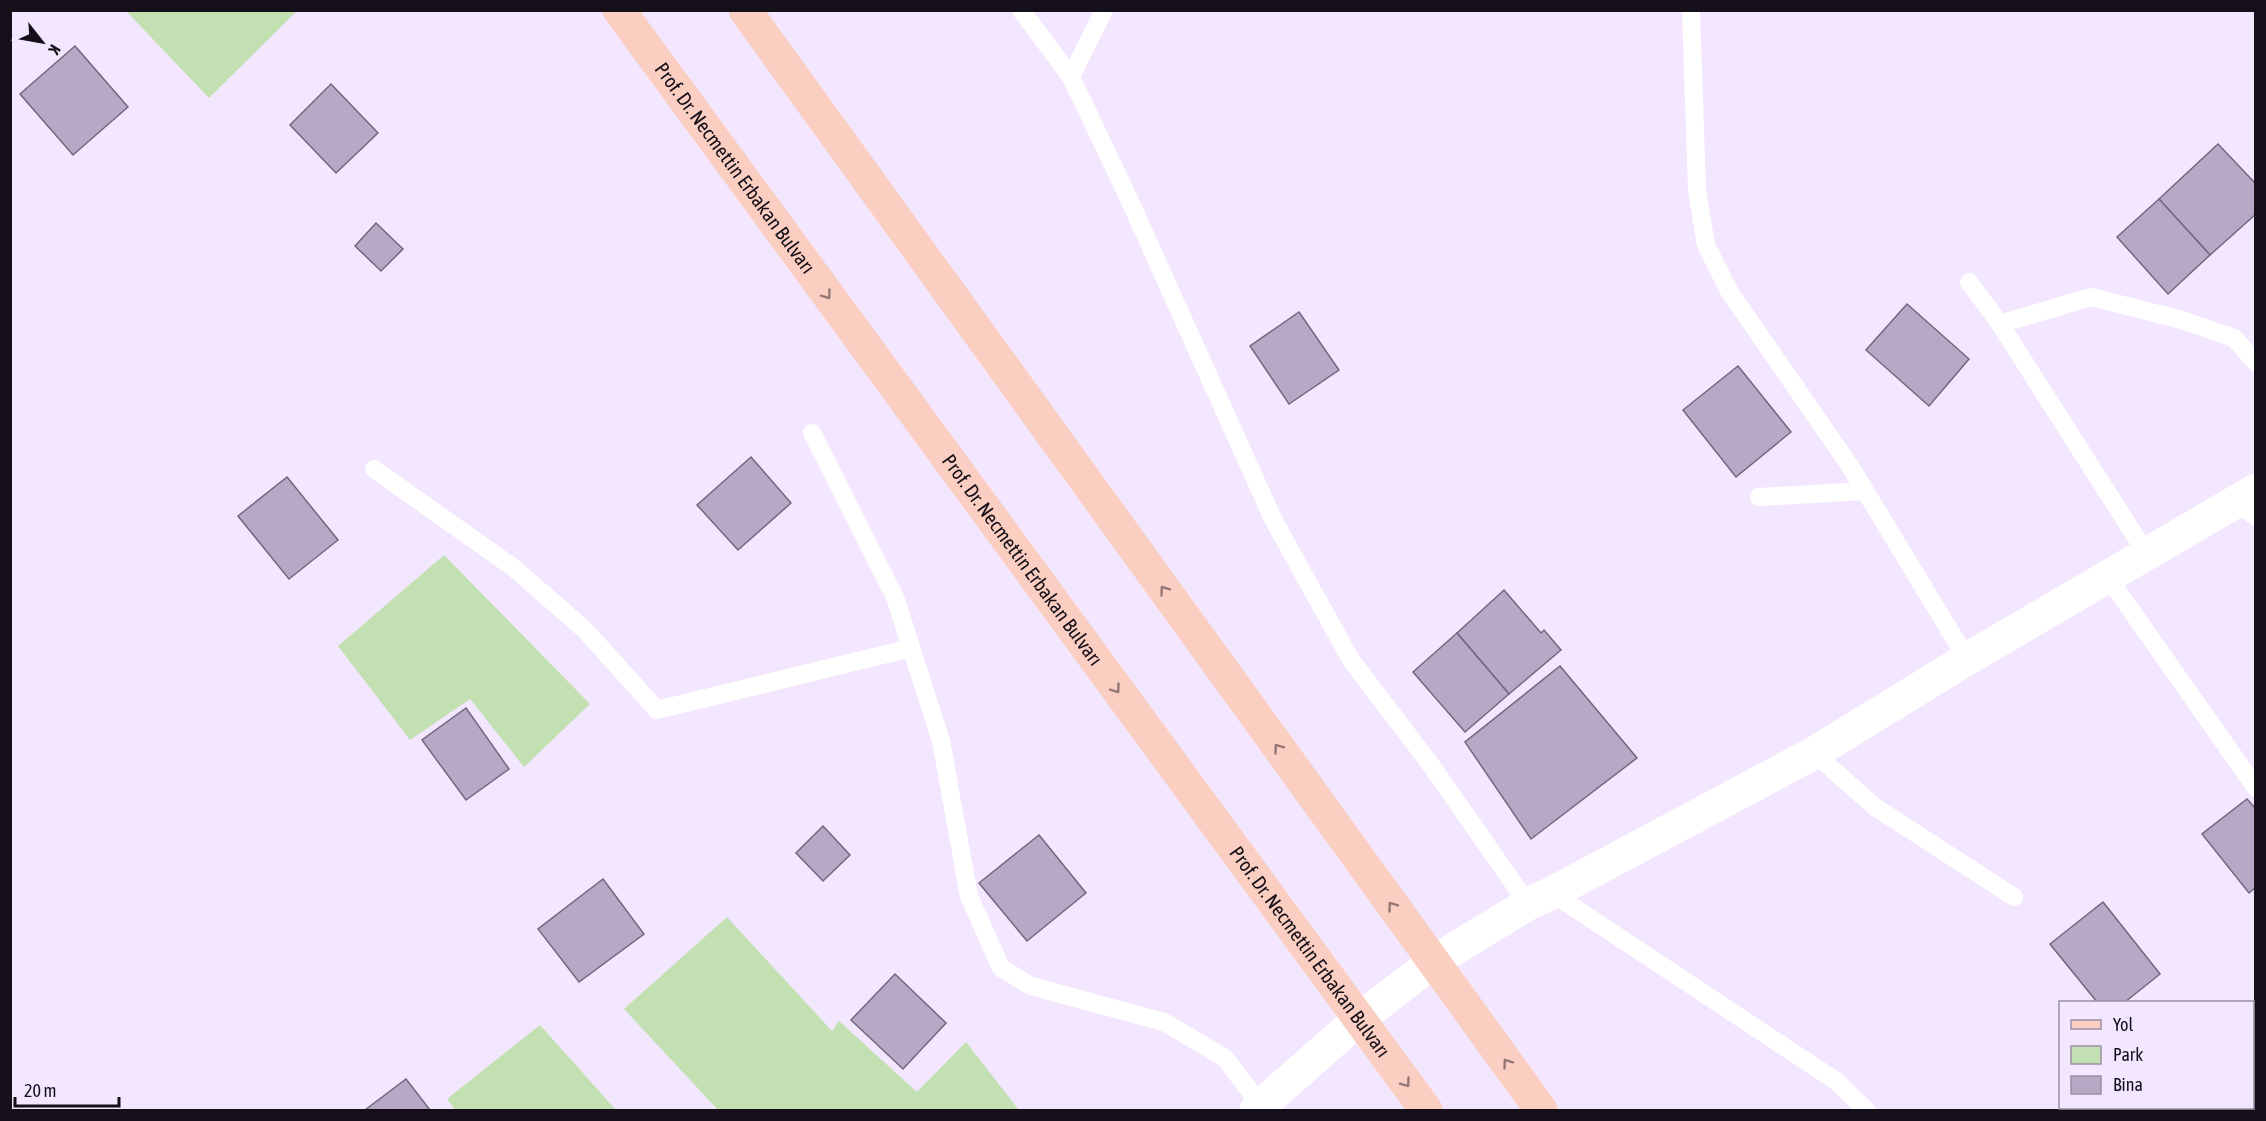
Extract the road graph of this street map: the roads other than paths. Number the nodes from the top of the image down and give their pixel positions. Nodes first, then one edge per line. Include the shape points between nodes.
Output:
1 (619, 10) edge
2 (745, 10) edge
3 (1021, 10) edge
4 (1104, 10) edge
5 (1691, 10) edge
6 (1071, 77) junction
7 (1969, 282) dead end
8 (2000, 324) junction
9 (2256, 363) edge
10 (812, 433) dead end
11 (374, 469) dead end
12 (1864, 491) junction
13 (1759, 497) dead end
14 (2249, 503) edge
15 (2146, 553) junction
16 (2107, 576) junction
17 (911, 648) junction
18 (1968, 659) junction
19 (1814, 753) junction
20 (2256, 788) edge
21 (2014, 897) dead end
22 (1540, 899) junction
23 (1433, 962) junction
24 (1359, 1019) junction
25 (1261, 1109) edge
26 (1426, 1110) edge
27 (1541, 1110) edge
28 (1866, 1110) edge

1 -> 24 main road, Prof. Dr. Necmettin Erbakan Bulvarı
23 -> 2 main road
3 - 6 lane
4 - 6 lane
5 - 12 lane via 1697,190 1706,245 1729,291
6 - 22 lane via 1278,529 1351,660
7 - 8 lane
8 - 9 lane via 2091,297 2234,338
8 - 15 lane
10 - 17 lane via 895,597
11 - 17 lane via 514,568 585,630 657,710
12 - 13 lane
12 - 18 lane
14 - 15 street
15 - 16 street
16 - 18 street
16 - 20 lane
17 - 25 lane via 941,741 969,896 1001,968 1030,986 1164,1022 1225,1058
18 - 19 street
19 - 21 lane via 1875,807
19 - 22 street
22 - 23 street
22 - 28 lane via 1836,1081
23 - 24 street
27 -> 23 main road
24 - 25 street
24 -> 26 main road, Prof. Dr. Necmettin Erbakan Bulvarı

